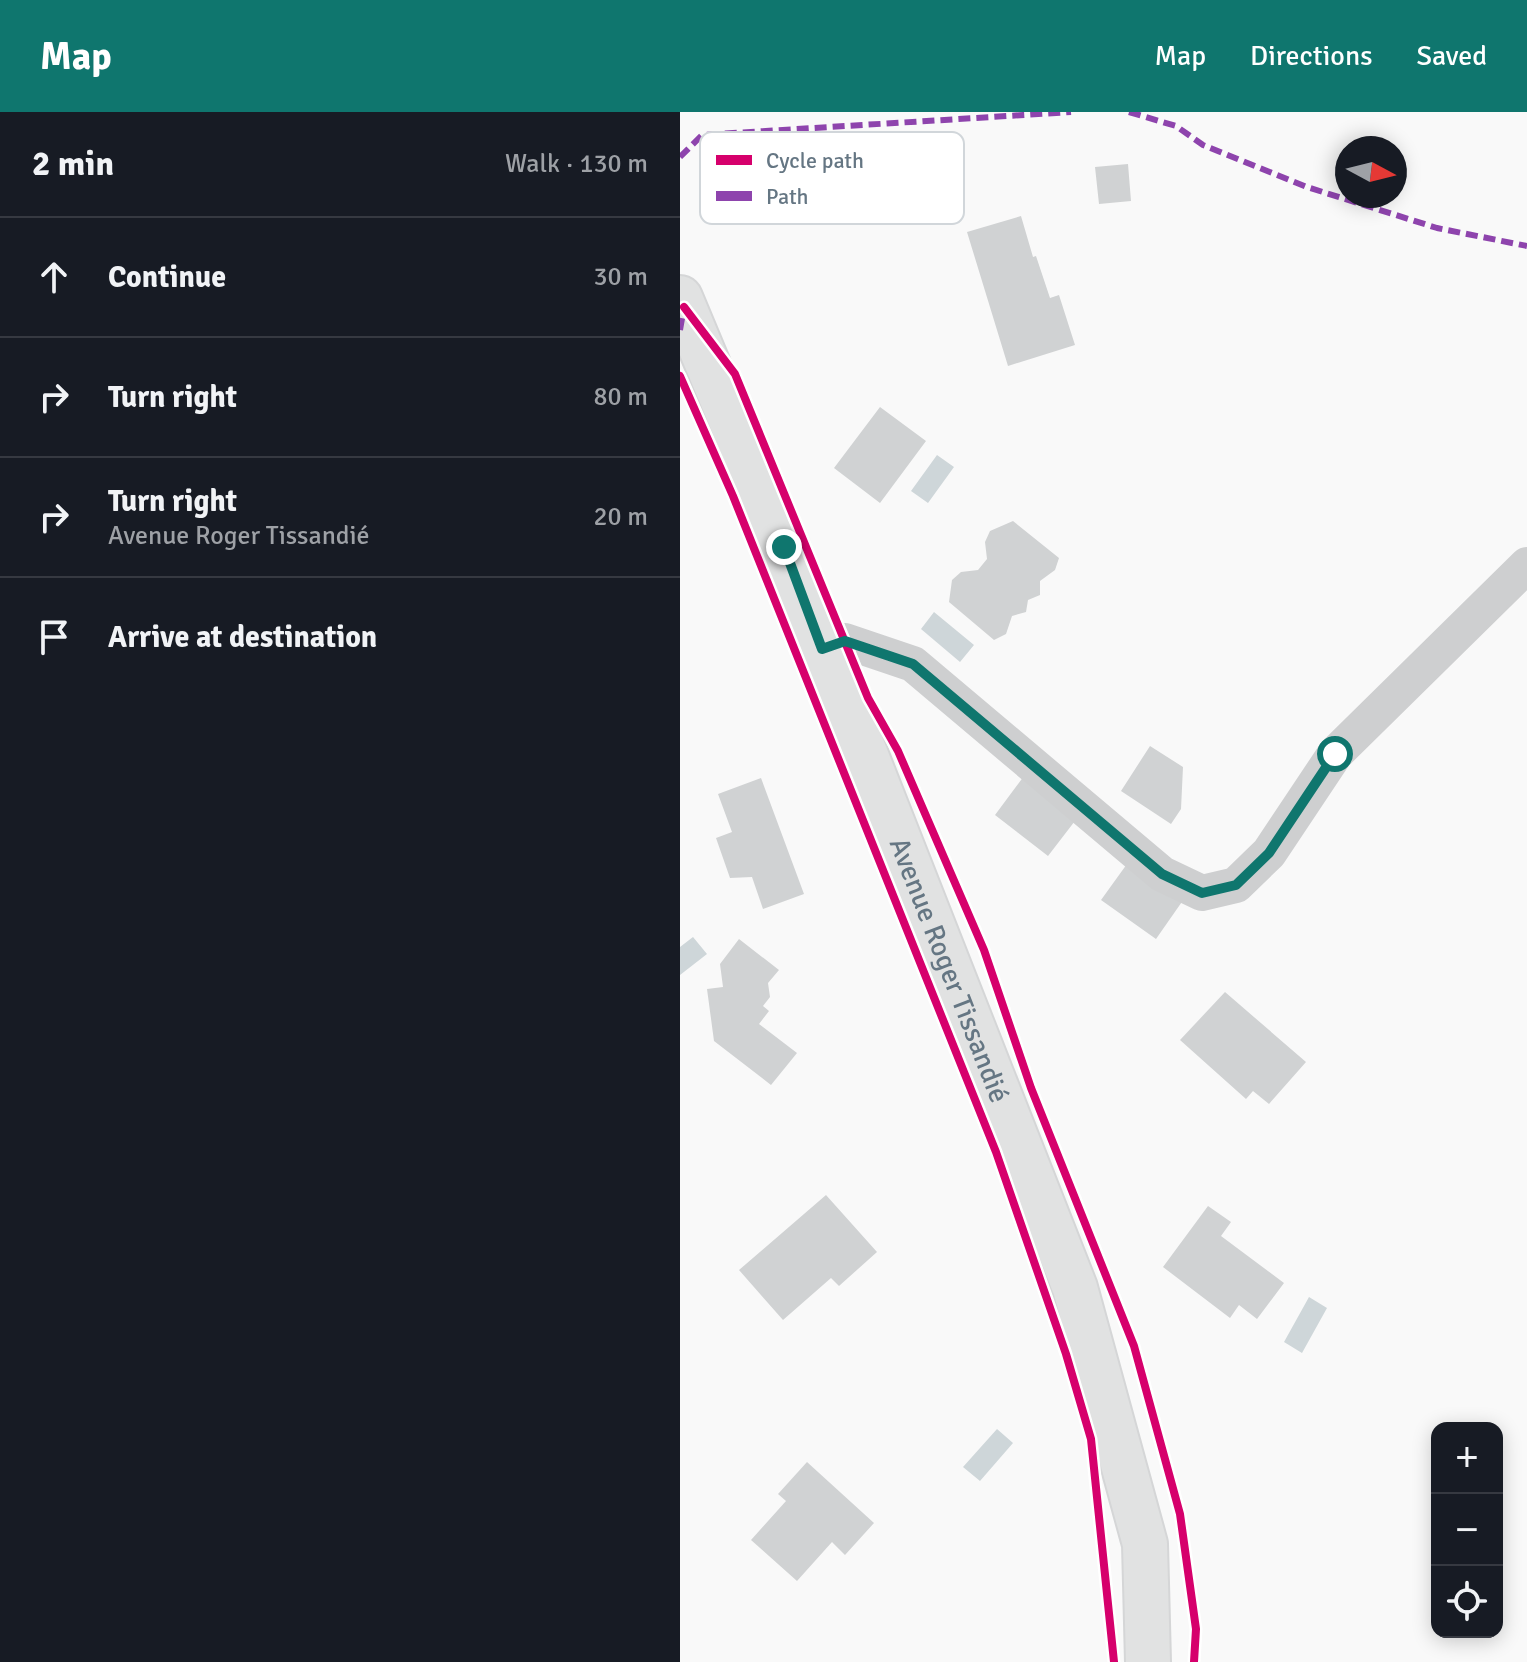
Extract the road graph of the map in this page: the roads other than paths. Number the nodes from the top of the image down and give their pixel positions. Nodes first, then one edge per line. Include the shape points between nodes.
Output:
1 (680, 298) edge
2 (1527, 565) edge
3 (822, 649) junction
4 (1148, 1662) edge

1 - 3 main road, Avenue Roger Tissandié
2 - 3 street via 1335,754 1269,853 1236,885 1202,893 1162,874 913,664 845,641
3 - 4 main road, Avenue Roger Tissandié via 1075,1288 1145,1544

